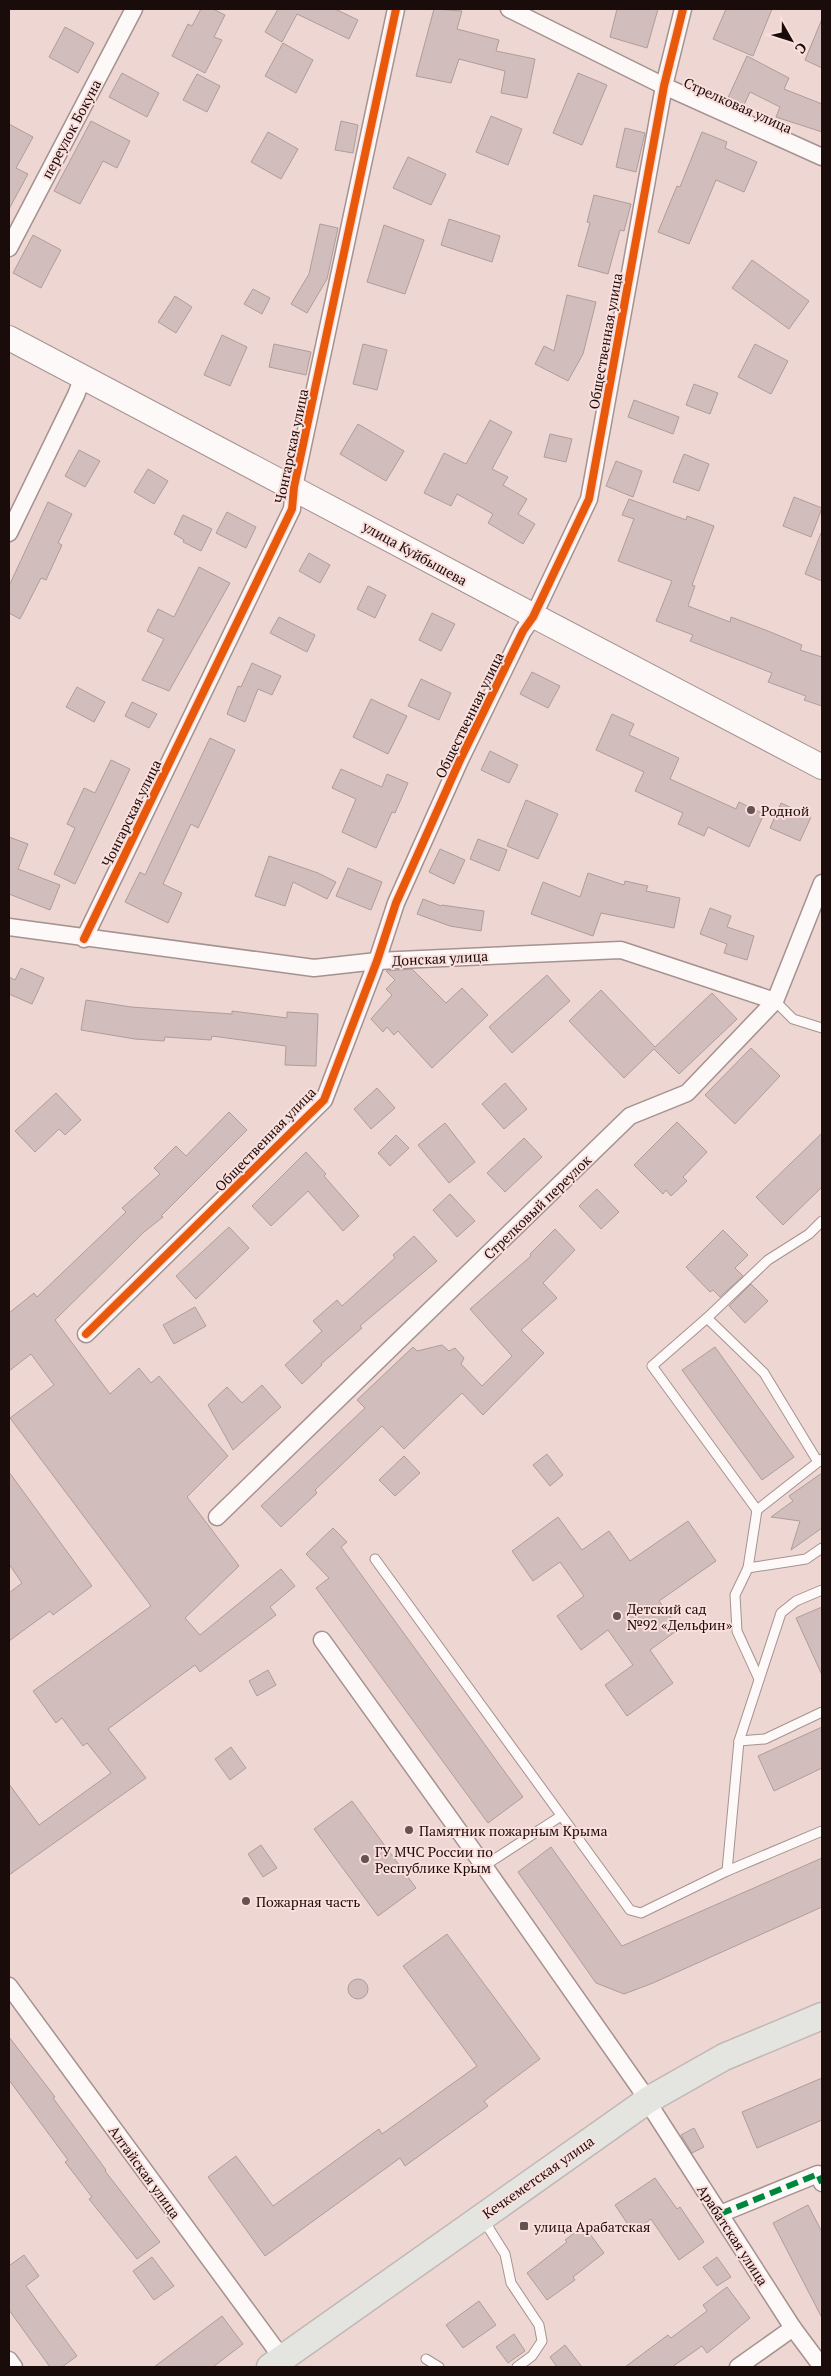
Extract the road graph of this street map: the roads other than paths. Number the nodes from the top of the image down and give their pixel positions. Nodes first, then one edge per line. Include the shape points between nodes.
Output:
1 (134, 9) edge
2 (396, 9) edge
3 (509, 9) edge
4 (683, 9) edge
5 (664, 86) junction
6 (822, 157) edge
7 (9, 248) edge
8 (9, 338) edge
9 (83, 377) junction
10 (294, 487) junction
11 (9, 533) edge
12 (532, 617) junction
13 (822, 768) edge
14 (822, 884) edge
15 (9, 927) edge
16 (84, 939) junction
17 (377, 961) junction
18 (775, 1001) junction
19 (822, 1028) edge
20 (822, 1221) edge
21 (707, 1318) junction
22 (86, 1334) dead end
23 (820, 1460) edge
24 (757, 1510) junction
25 (217, 1517) dead end
26 (822, 1548) edge
27 (375, 1559) dead end
28 (748, 1568) junction
29 (822, 1590) edge
30 (322, 1640) dead end
31 (759, 1679) junction
32 (822, 1712) edge
33 (739, 1741) junction
34 (561, 1816) junction
35 (822, 1831) edge
36 (484, 1866) junction
37 (727, 1872) junction
38 (9, 1986) edge
39 (822, 2016) edge
40 (647, 2100) junction
41 (822, 2183) edge
42 (720, 2214) junction
43 (482, 2217) junction
44 (793, 2328) junction
45 (426, 2359) dead end
46 (9, 2360) edge
47 (276, 2363) edge
48 (14, 2367) edge
49 (439, 2367) edge
50 (517, 2367) edge
51 (738, 2367) edge
52 (822, 2367) edge

1 - 7 street, переулок Бокуна
2 - 10 street, Чонгарская улица
3 - 5 street, Стрелковая улица
4 - 5 street, Общественная улица
5 - 6 street, Стрелковая улица
5 - 12 street, Общественная улица via 588,499
8 - 9 main road, улица Куйбышева
9 - 10 main road, улица Куйбышева
9 - 11 street
10 - 12 main road, улица Куйбышева
10 - 16 street, Чонгарская улица via 292,509
12 - 13 main road, улица Куйбышева
12 - 17 street, Общественная улица via 448,786 396,903
14 - 18 street, Стрелковый переулок
15 - 16 street, Донская улица
16 - 17 street, Донская улица via 314,968
17 - 18 street, Донская улица via 621,950
17 - 22 street, Общественная улица via 324,1100
18 - 19 lane via 793,1019
18 - 25 street, Стрелковый переулок via 686,1092 630,1116
20 - 21 lane via 809,1234 768,1260
21 - 23 lane via 764,1373
21 - 24 lane via 652,1366
23 - 24 lane
24 - 28 lane
26 - 28 lane via 806,1559
27 - 34 lane
28 - 31 lane via 735,1595 737,1631
29 - 31 lane via 796,1601 781,1613
30 - 36 street, Арабатская улица
31 - 33 lane
32 - 33 lane via 765,1739
33 - 37 lane
34 - 36 lane
34 - 37 lane via 630,1910 641,1913
35 - 37 lane
36 - 40 street, Арабатская улица
38 - 47 street, Алтайская улица
39 - 40 main road, Кечкеметская улица via 724,2057
40 - 42 street, Арабатская улица
40 - 43 main road, Кечкеметская улица
41 - 42 street via 818,2174
42 - 44 street, Арабатская улица
43 - 47 main road, Кечкеметская улица
43 - 50 lane via 505,2254 511,2283 539,2325 542,2341 532,2356
44 - 51 street
44 - 52 street, Арабатская улица
45 - 49 lane
46 - 48 street

